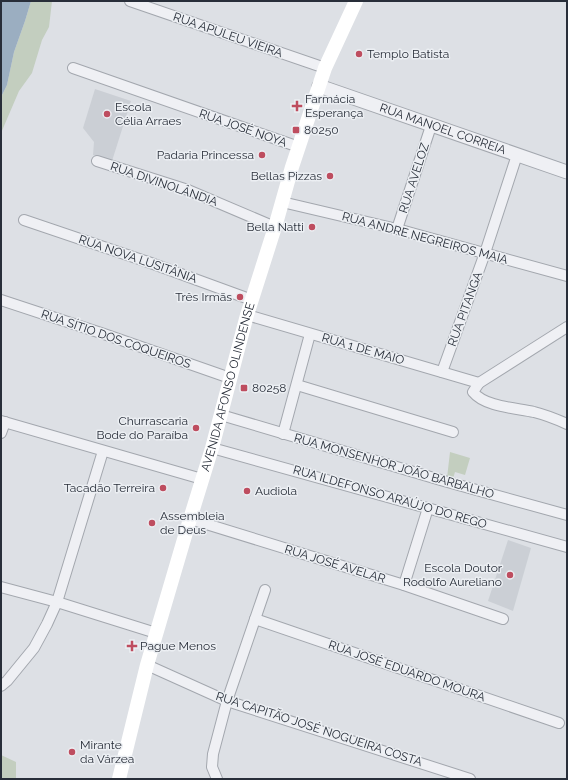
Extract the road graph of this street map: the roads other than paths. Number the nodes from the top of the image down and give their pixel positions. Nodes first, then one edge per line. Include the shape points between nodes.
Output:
1 (130, 1) edge
2 (356, 1) edge
3 (73, 68) dead end
4 (325, 68) junction
5 (319, 86) junction
6 (431, 126) junction
7 (299, 147) junction
8 (517, 155) junction
9 (98, 162) dead end
10 (567, 172) edge
11 (282, 202) junction
12 (24, 220) dead end
13 (276, 227) junction
14 (397, 229) junction
15 (485, 253) junction
16 (567, 276) edge
17 (1, 300) edge
18 (252, 300) junction
19 (248, 315) junction
20 (567, 327) edge
21 (310, 334) junction
22 (442, 372) junction
23 (230, 378) junction
24 (479, 383) junction
25 (297, 385) junction
26 (221, 415) junction
27 (3, 421) edge
28 (567, 424) edge
29 (453, 432) dead end
30 (1, 433) edge
31 (284, 434) junction
32 (212, 448) junction
33 (103, 451) junction
34 (202, 479) junction
35 (428, 508) junction
36 (567, 515) edge
37 (190, 519) junction
38 (567, 547) edge
39 (404, 585) junction
40 (1, 587) edge
41 (265, 590) dead end
42 (57, 602) junction
43 (503, 619) dead end
44 (255, 620) junction
45 (156, 633) junction
46 (147, 665) junction
47 (1, 686) edge
48 (227, 701) junction
49 (559, 723) dead end
50 (119, 779) edge
51 (217, 779) edge
52 (470, 779) edge

1 - 4 street, RUA APULEU VIEIRA
2 - 4 main road, AVENIDA AFONSO OLINDENSE
3 - 7 street, RUA JOSÉ NOYA
4 - 5 main road, AVENIDA AFONSO OLINDENSE
5 - 6 street, RUA MANOEL CORREIA
5 - 7 main road, AVENIDA AFONSO OLINDENSE
6 - 8 street, RUA MANOEL CORREIA
6 - 14 street, RUA AVELOZ
7 - 11 main road, AVENIDA AFONSO OLINDENSE
8 - 10 street, RUA MANOEL CORREIA
8 - 15 street, RUA PITANGA
9 - 13 street, RUA DIVINOLÂNDIA via 188,190
11 - 13 main road, AVENIDA AFONSO OLINDENSE
11 - 14 street, RUA ANDRE NEGREIROS MAIA
12 - 18 street, RUA NOVA LUSITÂNIA
13 - 18 main road, AVENIDA AFONSO OLINDENSE
14 - 15 street, RUA ANDRE NEGREIROS MAIA
15 - 16 street, RUA ANDRE NEGREIROS MAIA
15 - 22 street, RUA PITANGA
17 - 23 street, RUA SÍTIO DOS COQUEIROS
18 - 19 main road, AVENIDA AFONSO OLINDENSE
19 - 21 street, RUA 1 DE MAIO
19 - 23 main road, AVENIDA AFONSO OLINDENSE
20 - 24 street
21 - 22 street, RUA 1 DE MAIO
21 - 25 street
22 - 24 street, RUA 1 DE MAIO
23 - 26 main road, AVENIDA AFONSO OLINDENSE
24 - 28 street via 473,392 482,399
25 - 29 street
25 - 31 street
26 - 31 street, RUA MONSENHOR JOÃO BARBALHO
26 - 32 main road, AVENIDA AFONSO OLINDENSE
27 - 30 street
27 - 33 street
31 - 36 street, RUA MONSENHOR JOÃO BARBALHO
32 - 34 main road, AVENIDA AFONSO OLINDENSE
32 - 35 street, RUA ILDEFONSO ARAÚJO DO REGO
33 - 34 street
33 - 42 street
34 - 37 main road, AVENIDA AFONSO OLINDENSE
35 - 38 street, RUA ILDEFONSO ARAÚJO DO REGO
35 - 39 street
37 - 39 street, RUA JOSÉ AVELAR
37 - 45 main road, AVENIDA AFONSO OLINDENSE
39 - 43 street, RUA JOSÉ AVELAR
40 - 42 street
41 - 44 street
42 - 45 street
42 - 47 street via 34,648
44 - 48 street
44 - 49 street, RUA JOSÉ EDUARDO MOURA
45 - 46 main road, AVENIDA AFONSO OLINDENSE
46 - 48 street, RUA CAPITÃO JOSÉ NOGUEIRA COSTA
46 - 50 main road, AVENIDA AFONSO OLINDENSE
48 - 51 street via 213,754 212,767
48 - 52 street, RUA CAPITÃO JOSÉ NOGUEIRA COSTA

